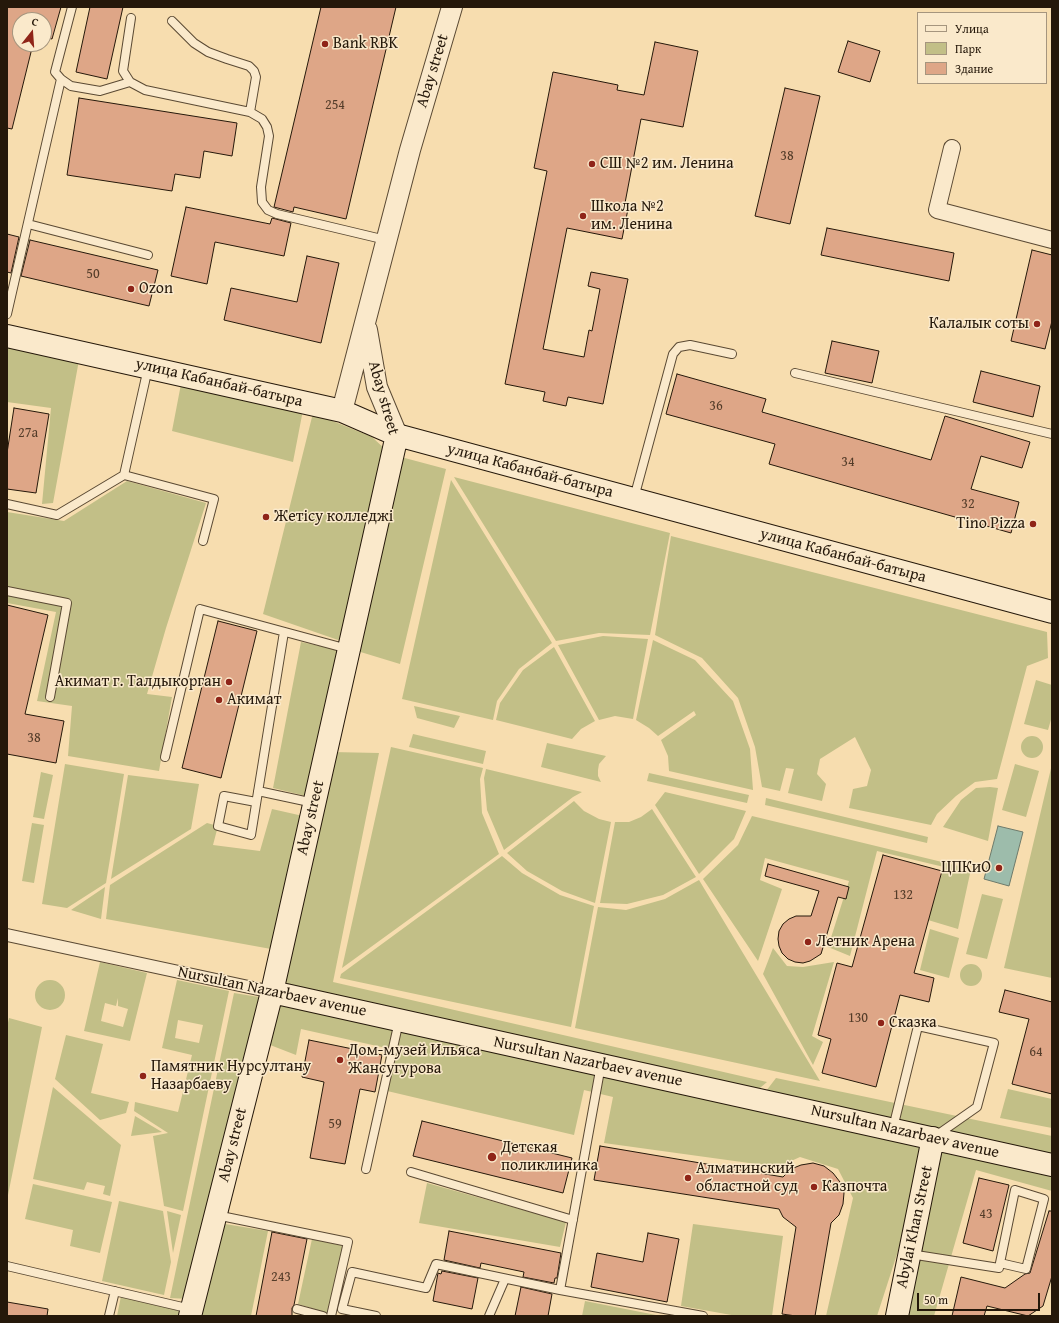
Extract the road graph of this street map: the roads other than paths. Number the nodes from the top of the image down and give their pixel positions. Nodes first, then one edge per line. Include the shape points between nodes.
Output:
1 (72, 7) edge
2 (452, 7) edge
3 (131, 18) dead end
4 (172, 21) dead end
5 (61, 79) junction
6 (130, 82) junction
7 (250, 112) junction
8 (952, 148) dead end
9 (28, 224) junction
10 (386, 240) junction
11 (1052, 240) edge
12 (148, 255) dead end
13 (7, 314) edge
14 (365, 321) junction
15 (7, 336) edge
16 (732, 354) dead end
17 (149, 368) junction
18 (795, 373) dead end
19 (342, 411) junction
20 (1052, 434) edge
21 (397, 435) junction
22 (124, 475) junction
23 (634, 499) junction
24 (7, 504) edge
25 (203, 541) dead end
26 (7, 591) edge
27 (1052, 612) edge
28 (284, 632) junction
29 (349, 649) junction
30 (50, 697) dead end
31 (165, 757) dead end
32 (258, 791) junction
33 (256, 802) junction
34 (314, 803) junction
35 (7, 935) edge
36 (272, 992) junction
37 (399, 1020) junction
38 (601, 1065) junction
39 (893, 1129) junction
40 (933, 1138) junction
41 (1052, 1165) edge
42 (366, 1169) dead end
43 (411, 1172) dead end
44 (215, 1215) junction
45 (573, 1220) junction
46 (909, 1254) junction
47 (1000, 1263) junction
48 (7, 1266) edge
49 (504, 1279) junction
50 (560, 1290) junction
51 (114, 1291) junction
52 (297, 1310) dead end
53 (191, 1313) edge
54 (109, 1316) edge
55 (322, 1316) edge
56 (331, 1316) edge
57 (376, 1316) edge
58 (489, 1316) edge
59 (703, 1316) edge
60 (897, 1316) edge

1 - 5 lane via 55,72
2 - 10 street, Abay street
3 - 6 lane via 123,71
4 - 7 lane via 194,43 208,52 249,66 254,71 256,77
5 - 6 lane via 71,86 100,91
5 - 9 lane
6 - 7 lane via 145,90
7 - 10 lane via 262,119 269,136 261,187 262,202 268,210
8 - 11 street via 937,210
9 - 12 lane
9 - 13 lane
10 - 14 street, Abay street
14 - 19 street, Abay street
14 - 21 street, Abay street via 377,387
15 - 17 main road, улица Кабанбай-батыра
16 - 23 lane via 690,345 679,347 673,354
17 - 19 main road, улица Кабанбай-батыра
17 - 22 lane
18 - 20 lane
19 - 21 main road, улица Кабанбай-батыра
21 - 23 main road, улица Кабанбай-батыра
21 - 29 main road, Abay street
22 - 24 lane via 57,515
22 - 25 lane via 214,499
23 - 27 main road, улица Кабанбай-батыра
26 - 30 lane via 67,603
28 - 29 lane
28 - 31 lane via 200,609
28 - 32 lane
29 - 34 main road, Abay street
32 - 33 lane
32 - 34 lane
33 - 33 lane via 251,836 218,826 224,796
34 - 36 main road, Abay street
35 - 36 street, Nursultan Nazarbaev avenue
36 - 37 main road, Nursultan Nazarbaev avenue
36 - 44 main road, Abay street
37 - 38 main road, Nursultan Nazarbaev avenue
37 - 42 lane
38 - 39 main road, Nursultan Nazarbaev avenue
38 - 45 lane
39 - 40 main road, Nursultan Nazarbaev avenue
39 - 40 lane via 918,1026 994,1043 978,1107
40 - 41 main road, Nursultan Nazarbaev avenue
40 - 46 main road, Abylai Khan Street
43 - 45 lane
44 - 53 main road, Abay street
44 - 56 lane via 348,1242
45 - 50 lane
46 - 47 lane via 999,1268
46 - 60 main road, Abylai Khan Street
47 - 47 lane via 1015,1190 1044,1199 1026,1269
48 - 51 lane
49 - 50 lane
49 - 57 lane via 436,1264 426,1288 352,1272 342,1309
49 - 58 lane
50 - 59 lane
51 - 53 lane
51 - 54 lane
52 - 55 lane

